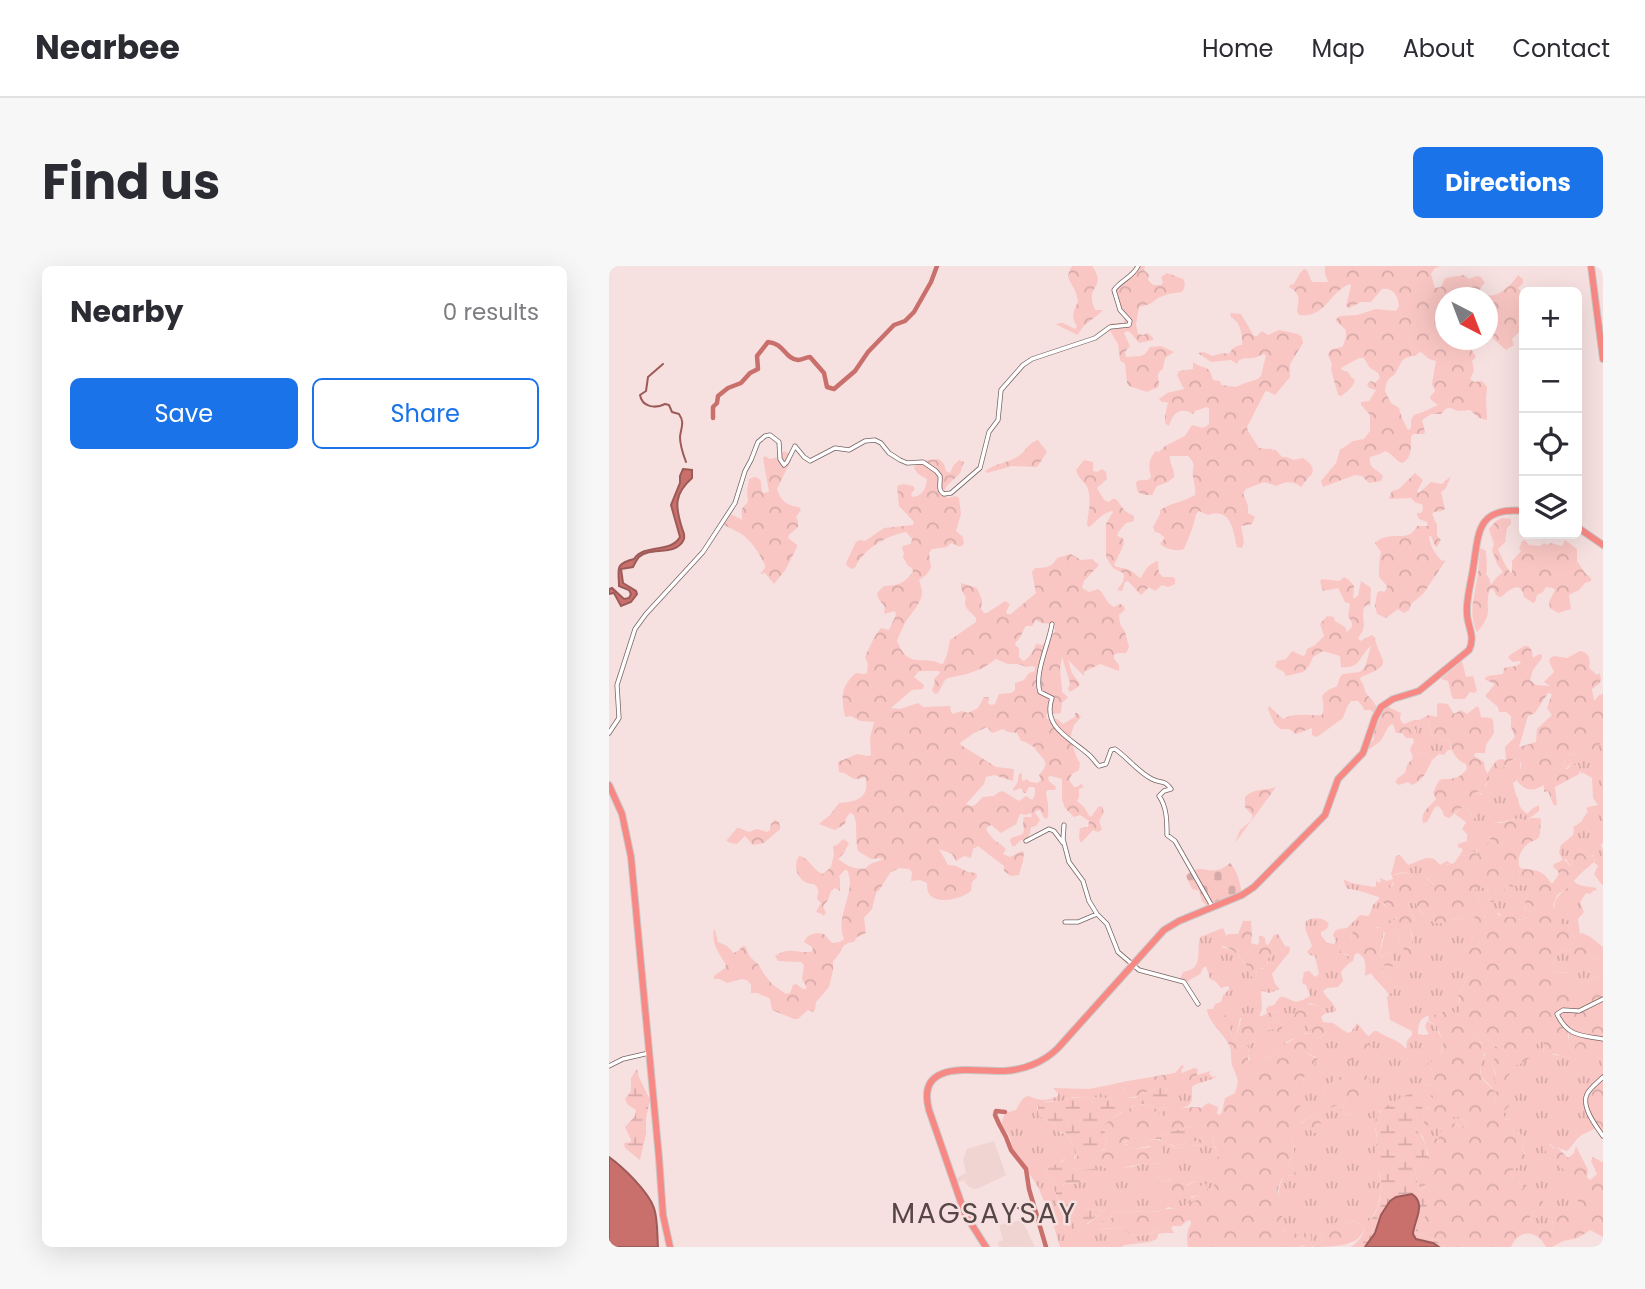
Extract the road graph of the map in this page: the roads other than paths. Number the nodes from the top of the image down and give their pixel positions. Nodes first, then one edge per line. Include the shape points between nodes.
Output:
1 (1138, 266) edge
2 (1591, 266) edge
3 (1603, 359) edge
4 (1519, 511) edge
5 (1582, 530) edge
6 (1603, 545) edge
7 (1052, 624) dead end
8 (609, 733) edge
9 (609, 785) edge
10 (1064, 825) dead end
11 (1026, 841) dead end
12 (1064, 845) junction
13 (1213, 907) junction
14 (1097, 914) junction
15 (1065, 922) dead end
16 (1133, 965) junction
17 (1603, 999) edge
18 (1198, 1004) dead end
19 (1603, 1039) edge
20 (649, 1053) junction
21 (609, 1066) edge
22 (1603, 1077) edge
23 (1603, 1136) edge
24 (670, 1247) edge
25 (986, 1247) edge

1 - 8 street via 1114,290 1129,325 1110,327 1095,338 1023,365 1001,390 998,420 989,432 980,468 951,493 941,492 939,473 925,463 903,462 877,441 865,441 849,450 835,448 810,461 795,446 784,465 777,440 770,435 762,438 737,499 703,552 634,631 617,685 619,718
2 - 3 highway
4 - 13 highway via 1498,512 1479,531 1467,610 1472,640 1468,652 1419,691 1381,707 1364,750 1338,779 1322,819 1254,887
5 - 6 highway
7 - 13 street via 1038,686 1052,698 1049,712 1056,726 1099,766 1115,750 1153,780 1170,787 1159,796 1167,835 1176,842
9 - 20 highway via 628,840
10 - 12 street
11 - 12 street via 1051,829
12 - 14 street
13 - 16 highway via 1169,927
14 - 15 street
14 - 16 street via 1107,924 1119,954
16 - 18 street via 1183,981
16 - 25 highway via 1050,1055 1036,1064 1005,1071 945,1072 929,1088 928,1105 953,1181 965,1214
17 - 19 street via 1579,1011 1557,1014 1572,1032
20 - 21 street
20 - 24 highway via 661,1206
22 - 23 street via 1586,1097

